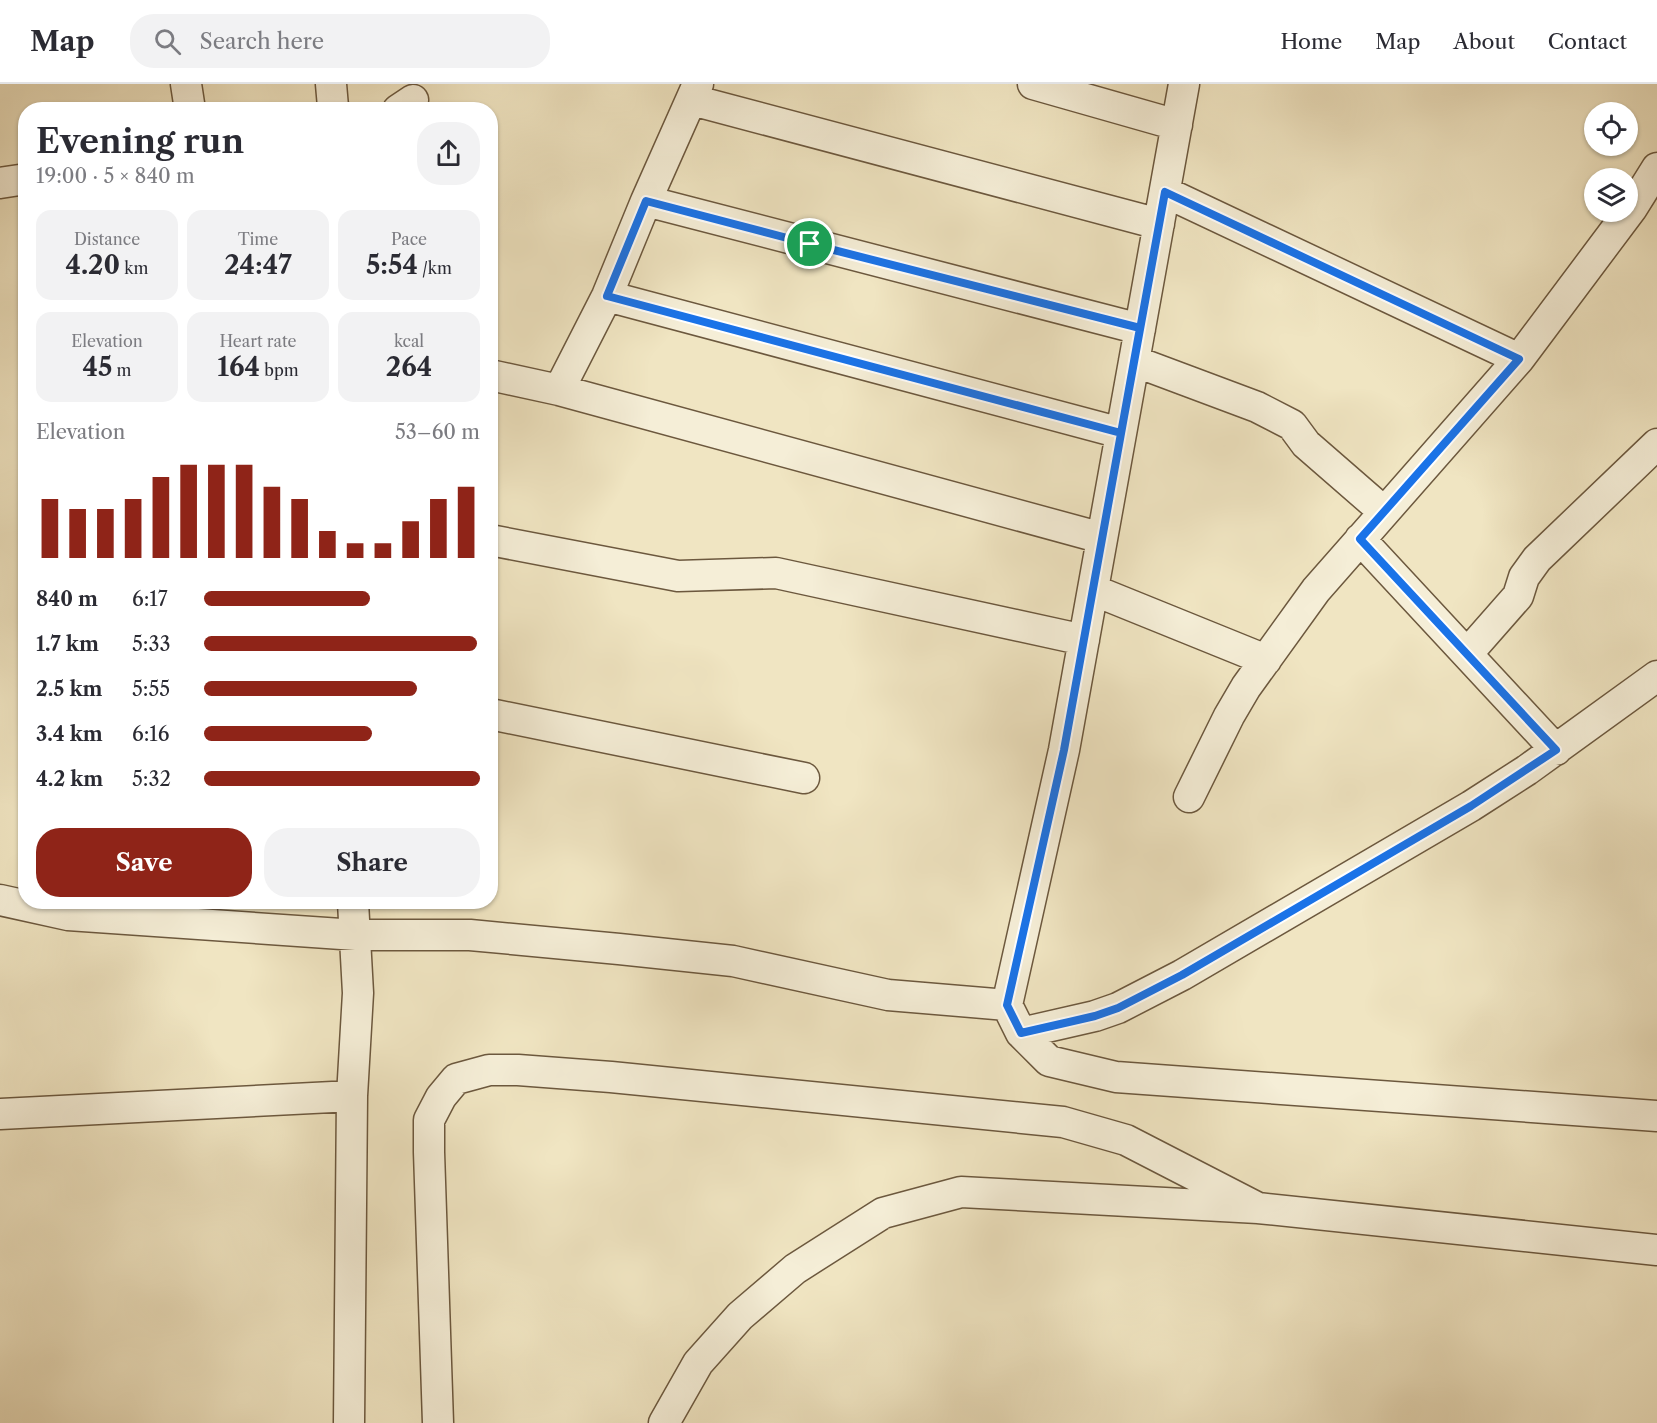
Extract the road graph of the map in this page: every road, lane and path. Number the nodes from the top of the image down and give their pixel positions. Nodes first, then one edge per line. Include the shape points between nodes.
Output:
1 (186, 84) edge
2 (331, 84) edge
3 (1033, 84) edge
4 (1184, 84) edge
5 (695, 92) edge
6 (188, 102) edge
7 (333, 102) edge
8 (1177, 125) junction
9 (1657, 168) edge
10 (18, 180) edge
11 (0, 183) edge
12 (1165, 192) junction
13 (646, 201) junction
14 (1159, 224) junction
15 (607, 296) junction
16 (1140, 328) junction
17 (1519, 359) junction
18 (1134, 361) junction
19 (498, 377) edge
20 (560, 390) junction
21 (1121, 433) junction
22 (1657, 444) edge
23 (1383, 511) junction
24 (1102, 538) junction
25 (1360, 539) junction
26 (498, 542) edge
27 (1093, 590) junction
28 (1084, 640) junction
29 (1467, 654) junction
30 (1266, 660) junction
31 (1657, 676) edge
32 (498, 716) edge
33 (1556, 750) junction
34 (804, 778) dead end
35 (1189, 797) dead end
36 (0, 900) edge
37 (18, 904) edge
38 (41, 909) edge
39 (353, 909) edge
40 (356, 935) junction
41 (1007, 1005) junction
42 (1021, 1033) junction
43 (352, 1096) junction
44 (0, 1114) edge
45 (1657, 1116) edge
46 (1258, 1208) junction
47 (1657, 1250) edge
48 (350, 1423) edge
49 (438, 1423) edge
50 (664, 1423) edge

1 - 6 street
2 - 7 street
3 - 8 street
4 - 8 street
5 - 13 street
5 - 14 street
8 - 12 street
9 - 17 street via 1632,208
10 - 11 street
12 - 14 street
12 - 17 street
13 - 15 street
13 - 16 street
14 - 16 street
15 - 20 street
15 - 21 street
16 - 18 street
17 - 23 street
18 - 21 street
18 - 23 street via 1257,407 1292,425 1306,444
19 - 20 street
20 - 24 street
21 - 24 street
22 - 29 street via 1538,559 1524,577 1518,596
23 - 25 street
24 - 27 street
25 - 29 street
25 - 30 street via 1316,590
26 - 28 street via 678,576 776,573
27 - 28 street
27 - 30 street
28 - 41 street via 1064,750
29 - 33 street
30 - 35 street via 1229,716
31 - 33 street
32 - 34 street
33 - 42 street via 1471,806 1182,975 1118,1008
36 - 37 street
38 - 40 street via 68,915
39 - 40 street
40 - 41 street via 470,935 733,961 888,995
40 - 43 street via 358,993
41 - 42 street
42 - 45 street via 1049,1061 1116,1077
43 - 44 street
43 - 48 street
46 - 47 street
46 - 49 street via 1126,1140 1063,1122 611,1077 489,1070 456,1080 441,1096 429,1120
46 - 50 street via 961,1192 883,1213 795,1269 740,1316 698,1363

